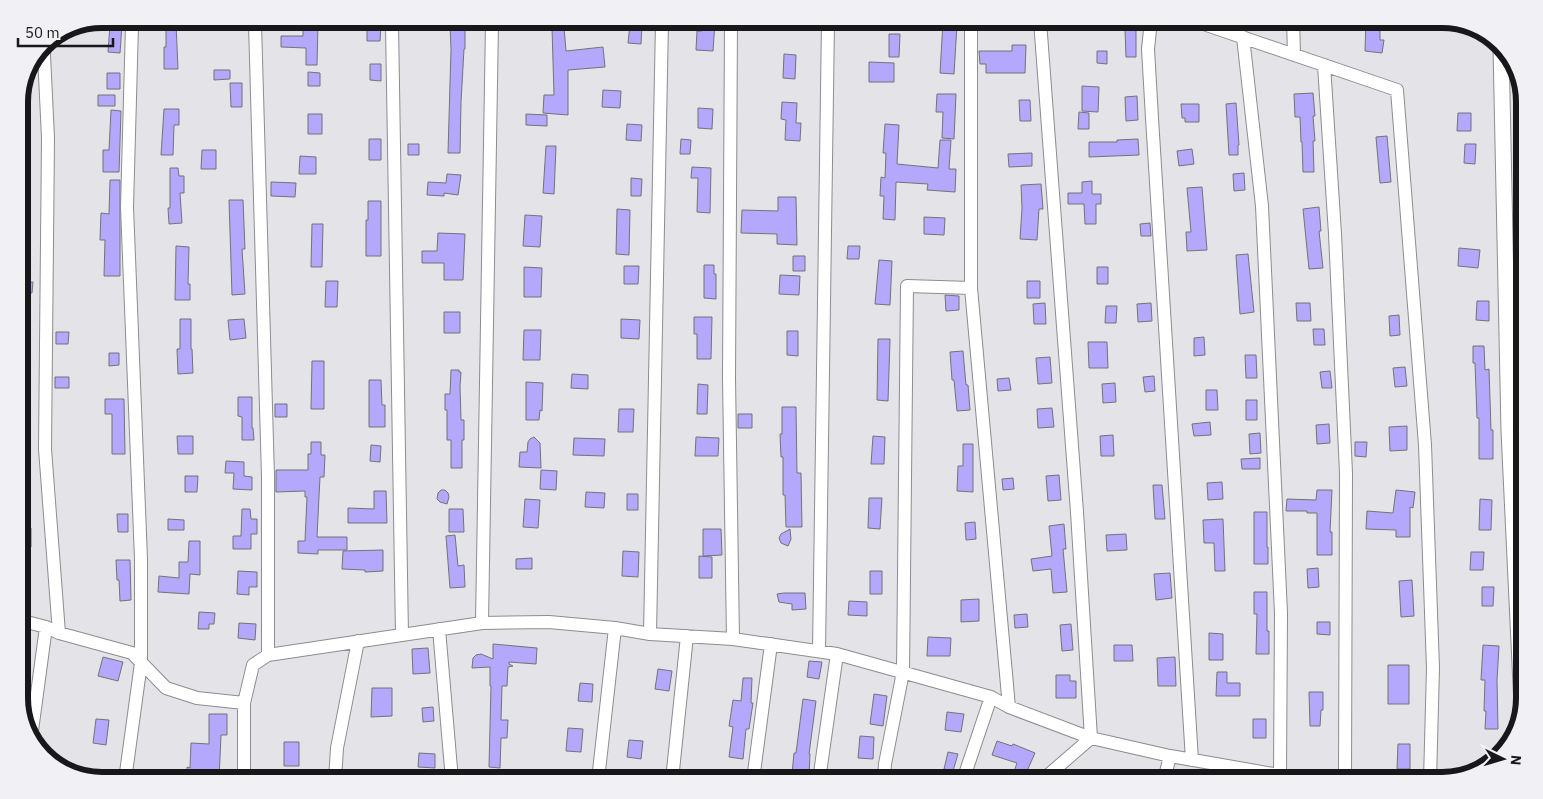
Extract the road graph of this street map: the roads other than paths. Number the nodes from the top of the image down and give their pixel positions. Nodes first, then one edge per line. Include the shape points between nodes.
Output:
1 (132, 28) edge
2 (255, 28) edge
3 (392, 28) edge
4 (492, 28) edge
5 (662, 28) edge
6 (731, 28) edge
7 (828, 28) edge
8 (971, 28) edge
9 (1041, 28) edge
10 (1150, 28) edge
11 (1217, 28) edge
12 (1293, 28) edge
13 (1243, 37) junction
14 (45, 54) edge
15 (1294, 55) junction
16 (1501, 59) edge
17 (1324, 65) junction
18 (971, 288) junction
19 (1516, 575) edge
20 (28, 622) edge
21 (482, 622) junction
22 (46, 627) junction
23 (615, 628) junction
24 (439, 629) junction
25 (59, 633) junction
26 (650, 634) junction
27 (402, 635) junction
28 (688, 636) junction
29 (733, 639) junction
30 (358, 641) junction
31 (771, 644) junction
32 (820, 651) junction
33 (268, 654) junction
34 (837, 654) junction
35 (141, 662) junction
36 (903, 672) junction
37 (991, 697) junction
38 (244, 703) junction
39 (1009, 707) junction
40 (33, 725) edge
41 (1091, 738) junction
42 (1170, 756) junction
43 (1192, 760) junction
44 (126, 772) edge
45 (244, 772) edge
46 (336, 772) edge
47 (451, 772) edge
48 (599, 772) edge
49 (673, 772) edge
50 (754, 772) edge
51 (820, 772) edge
52 (884, 772) edge
53 (966, 772) edge
54 (1052, 772) edge
55 (1166, 772) edge
56 (1234, 772) edge
57 (1280, 772) edge
58 (1345, 772) edge
59 (1430, 772) edge

1 - 35 street via 127,207 141,559
2 - 33 street via 268,477
3 - 27 street
4 - 21 street
5 - 26 street
6 - 29 street via 729,378
7 - 32 street
8 - 18 street
9 - 41 street
10 - 43 street via 1148,49
11 - 13 street
12 - 15 street
13 - 15 street
13 - 57 street via 1262,216 1281,613
14 - 25 street via 48,138 45,448
15 - 17 street
16 - 19 street via 1509,431
17 - 58 street via 1346,473
17 - 59 street via 1397,90 1424,445 1432,668
18 - 36 street via 907,286
18 - 39 street
20 - 22 street
21 - 23 street via 549,622
21 - 24 street
22 - 25 street
22 - 40 street
23 - 26 street
23 - 48 street
24 - 27 street
24 - 47 street
25 - 35 street via 132,653
26 - 28 street
27 - 30 street
28 - 29 street
28 - 49 street
29 - 31 street
30 - 33 street
30 - 46 street via 337,748
31 - 32 street
31 - 50 street
32 - 34 street
33 - 38 street via 254,665
34 - 36 street
34 - 51 street
35 - 38 street via 166,688 196,698
35 - 44 street
36 - 37 street
36 - 52 street
37 - 39 street
37 - 53 street
38 - 45 street
39 - 41 street
41 - 42 street
41 - 54 street
42 - 43 street
42 - 55 street
43 - 56 street

